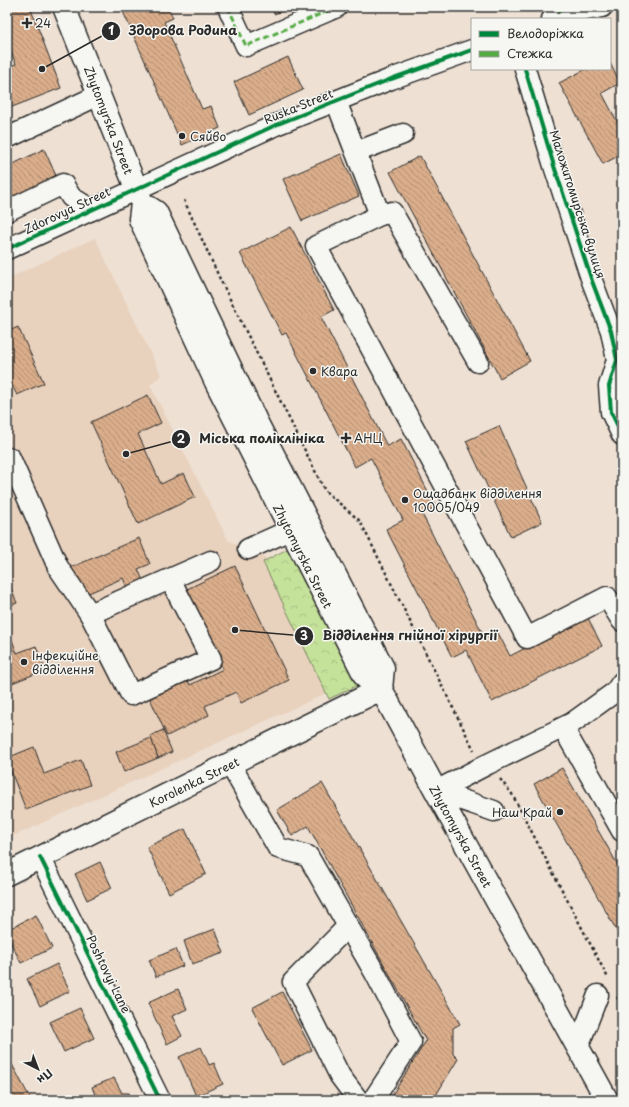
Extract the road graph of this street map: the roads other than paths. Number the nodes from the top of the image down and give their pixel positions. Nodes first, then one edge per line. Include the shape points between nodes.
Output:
1 (64, 7) edge
2 (228, 7) edge
3 (337, 7) edge
4 (602, 7) edge
5 (557, 14) edge
6 (471, 50) edge
7 (525, 70) edge
8 (99, 95) junction
9 (336, 101) junction
10 (403, 134) dead end
11 (7, 138) edge
12 (356, 152) junction
13 (139, 196) junction
14 (92, 210) junction
15 (7, 211) edge
16 (380, 215) junction
17 (7, 249) edge
18 (478, 362) dead end
19 (622, 435) edge
20 (7, 460) edge
21 (290, 530) junction
22 (248, 549) dead end
23 (211, 561) dead end
24 (170, 579) junction
25 (90, 614) junction
26 (622, 621) edge
27 (622, 682) edge
28 (381, 689) junction
29 (563, 728) junction
30 (230, 764) junction
31 (436, 791) junction
32 (494, 811) dead end
33 (622, 831) edge
34 (40, 857) junction
35 (7, 874) edge
36 (348, 926) junction
37 (608, 990) road end
38 (578, 1047) junction
39 (160, 1100) edge
40 (358, 1100) edge
41 (373, 1100) edge
42 (607, 1100) edge

1 - 8 main road, Zhytomyrska Street
2 - 3 street via 246,46
4 - 5 street
6 - 9 street, Ruska Street
7 - 19 street, Маложитомирська вулиця via 592,282 611,331 617,360 608,386 611,412
8 - 11 street
8 - 13 main road, Zhytomyrska Street
9 - 12 street
9 - 13 street, Ruska Street via 278,124
10 - 12 street
12 - 16 street
13 - 14 street, Zdorovya Street
13 - 21 main road, Zhytomyrska Street via 140,219 216,382
13 - 28 main road via 156,212 256,421 383,668
14 - 15 street via 71,196 63,184
14 - 17 street, Zdorovya Street
16 - 18 street via 392,212
16 - 26 street via 316,246 526,638 607,597
20 - 25 street via 10,458 58,567
21 - 22 street
21 - 28 main road, Zhytomyrska Street via 366,678
23 - 24 street
24 - 25 street
24 - 25 street via 211,659 131,696
27 - 29 street via 615,692
28 - 30 main road, Korolenka Street
28 - 31 main road, Zhytomyrska Street
29 - 31 street
29 - 33 street
30 - 34 main road, Korolenka Street
30 - 36 street via 278,848 308,856
31 - 32 street
31 - 38 main road, Zhytomyrska Street
34 - 35 main road, Korolenka Street
34 - 39 street, Poshtovyi Lane
36 - 40 street via 293,982 340,1076
36 - 41 street via 412,1042
37 - 38 street
38 - 42 main road, Zhytomyrska Street

